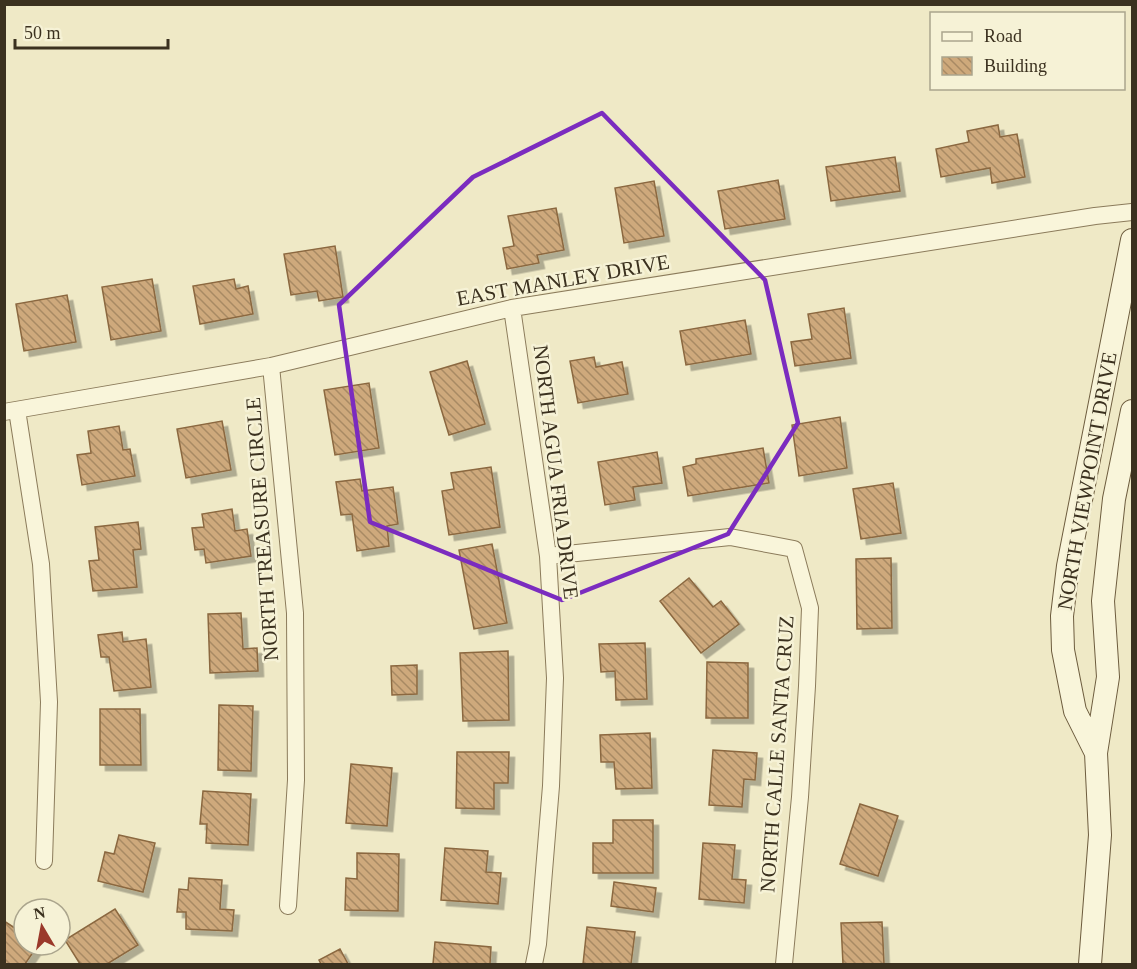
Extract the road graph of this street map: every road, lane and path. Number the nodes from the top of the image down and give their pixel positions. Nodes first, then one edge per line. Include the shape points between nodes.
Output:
1 (1132, 212) edge
2 (1132, 240) edge
3 (512, 308) junction
4 (271, 366) junction
5 (11, 411) edge
6 (1132, 411) edge
7 (548, 556) junction
8 (1096, 753) junction
9 (44, 861) dead end
10 (288, 906) dead end
11 (534, 964) edge
12 (784, 964) edge
13 (1090, 964) edge

1 - 3 street, EAST MANLEY DRIVE
2 - 8 main road, NORTH VIEWPOINT DRIVE via 1068,566 1062,616 1063,650 1075,711
3 - 4 street, EAST MANLEY DRIVE
3 - 7 street, NORTH AGUA FRIA DRIVE
4 - 5 street, EAST MANLEY DRIVE
4 - 10 street, NORTH TREASURE CIRCLE via 295,613 296,780
5 - 9 street via 41,564 49,702
6 - 8 main road, NORTH VIEWPOINT DRIVE via 1114,499 1103,600 1108,677
7 - 11 street, NORTH AGUA FRIA DRIVE via 555,678 552,774
7 - 12 street, NORTH CALLE SANTA CRUZ via 730,537 794,549 810,608
8 - 13 main road, NORTH VIEWPOINT DRIVE via 1100,835

